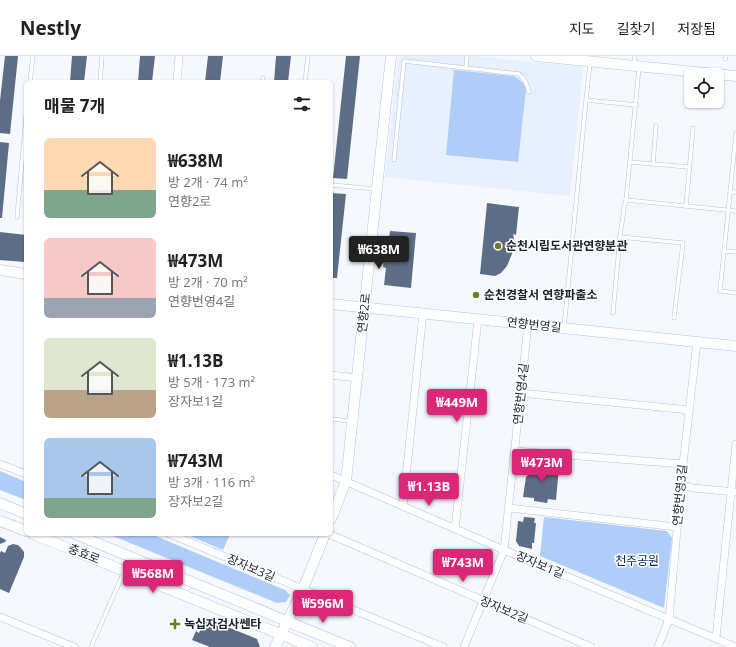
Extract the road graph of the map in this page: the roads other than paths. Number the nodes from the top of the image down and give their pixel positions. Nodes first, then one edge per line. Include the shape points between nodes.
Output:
1 (33, 56) edge
2 (102, 56) edge
3 (179, 56) edge
4 (308, 56) edge
5 (391, 56) edge
6 (467, 56) edge
7 (536, 56) edge
8 (590, 62) junction
9 (636, 63) edge
10 (466, 68) junction
11 (736, 76) edge
12 (30, 80) edge
13 (100, 80) edge
14 (176, 80) edge
15 (305, 80) edge
16 (529, 92) dead end
17 (586, 100) junction
18 (636, 105) junction
19 (656, 126) dead end
20 (693, 128) dead end
21 (736, 134) edge
22 (24, 141) edge
23 (394, 160) dead end
24 (630, 162) junction
25 (653, 164) junction
26 (689, 167) junction
27 (333, 185) edge
28 (377, 189) junction
29 (730, 192) junction
30 (736, 192) edge
31 (626, 200) junction
32 (686, 206) junction
33 (728, 210) junction
34 (736, 211) edge
35 (17, 217) dead end
36 (620, 237) junction
37 (724, 251) junction
38 (736, 252) edge
39 (0, 270) edge
40 (24, 274) edge
41 (736, 293) edge
42 (333, 304) edge
43 (364, 307) junction
44 (613, 313) dead end
45 (423, 314) junction
46 (674, 318) dead end
47 (478, 319) junction
48 (528, 324) junction
49 (564, 328) junction
50 (697, 342) junction
51 (736, 346) edge
52 (333, 375) edge
53 (357, 378) junction
54 (521, 393) junction
55 (689, 410) junction
56 (333, 419) edge
57 (352, 421) junction
58 (736, 444) edge
59 (515, 451) junction
60 (0, 464) edge
61 (683, 464) junction
62 (24, 473) edge
63 (333, 476) edge
64 (346, 481) junction
65 (681, 484) junction
66 (733, 492) edge
67 (0, 503) edge
68 (403, 506) junction
69 (509, 508) junction
70 (24, 513) edge
71 (333, 514) edge
72 (0, 520) edge
73 (677, 527) junction
74 (455, 529) junction
75 (24, 530) edge
76 (38, 536) edge
77 (80, 536) edge
78 (175, 536) edge
79 (324, 536) edge
80 (333, 536) edge
81 (504, 550) junction
82 (124, 571) junction
83 (303, 589) junction
84 (483, 601) junction
85 (0, 616) edge
86 (669, 619) junction
87 (288, 621) junction
88 (281, 634) junction
89 (716, 638) junction
90 (736, 646) edge
91 (74, 647) edge
92 (91, 647) edge
93 (275, 647) edge
94 (312, 647) edge
95 (350, 647) edge
96 (443, 647) edge
97 (464, 647) edge
98 (591, 647) edge
99 (658, 647) edge

1 - 12 lane
2 - 13 lane
3 - 14 street
4 - 15 lane
5 - 28 street, 연향2로
6 - 10 lane
7 - 8 street
8 - 9 street
8 - 17 lane
9 - 11 street
9 - 18 lane
10 - 16 lane via 519,74 528,85
10 - 23 lane via 404,61
17 - 18 lane
17 - 49 lane
18 - 24 lane
19 - 25 lane
20 - 26 lane
21 - 29 lane
22 - 35 lane
24 - 25 lane
24 - 31 lane
25 - 26 lane
26 - 32 lane
27 - 28 lane
28 - 43 street, 연향2로
29 - 30 lane
29 - 33 lane
31 - 32 lane
31 - 36 lane
32 - 33 lane
33 - 34 lane
33 - 37 lane
36 - 44 lane
36 - 46 lane via 683,243
37 - 38 lane
37 - 41 lane via 720,291
39 - 40 street
42 - 43 street, 연향번영길
43 - 45 street, 연향번영길
43 - 53 street, 연향2로
45 - 47 street, 연향번영길
45 - 68 street
47 - 48 street, 연향번영길
47 - 74 street
48 - 49 street, 연향번영길
48 - 54 street, 연향번영4길
49 - 50 street, 연향번영길
50 - 51 street, 연향번영길
50 - 55 street, 연향번영3길
52 - 53 street
53 - 57 street, 연향2로
54 - 55 street
54 - 59 street, 연향번영4길
55 - 61 street, 연향번영3길
56 - 57 lane
57 - 64 street, 연향2로
58 - 66 street
59 - 61 street
59 - 69 street, 연향번영4길
60 - 62 street
61 - 65 street, 연향번영3길
63 - 64 street, 장자보1길
64 - 68 street, 장자보1길
64 - 71 street, 연향2로
65 - 66 street via 692,488
65 - 73 street, 연향번영3길
66 - 89 street
67 - 70 street
68 - 74 street, 장자보1길
69 - 73 street
69 - 81 street, 연향번영4길
72 - 75 street
73 - 86 street, 연향번영3길
74 - 81 street, 장자보1길
76 - 82 street, 충효로
77 - 87 street, 충효로
78 - 83 street, 장자보3길
79 - 83 street
80 - 84 street, 장자보2길
81 - 84 street, 연향번영4길
81 - 86 street, 장자보1길
82 - 88 street, 충효로
82 - 92 lane
83 - 87 street
83 - 96 street, 장자보3길
84 - 97 street, 연향번영4길
84 - 98 street, 장자보2길
85 - 91 street
86 - 89 street, 장자보1길
86 - 99 street, 연향번영3길
87 - 88 street
87 - 95 street, 충효로
88 - 93 street
88 - 94 street, 충효로
89 - 90 street, 장자보1길

